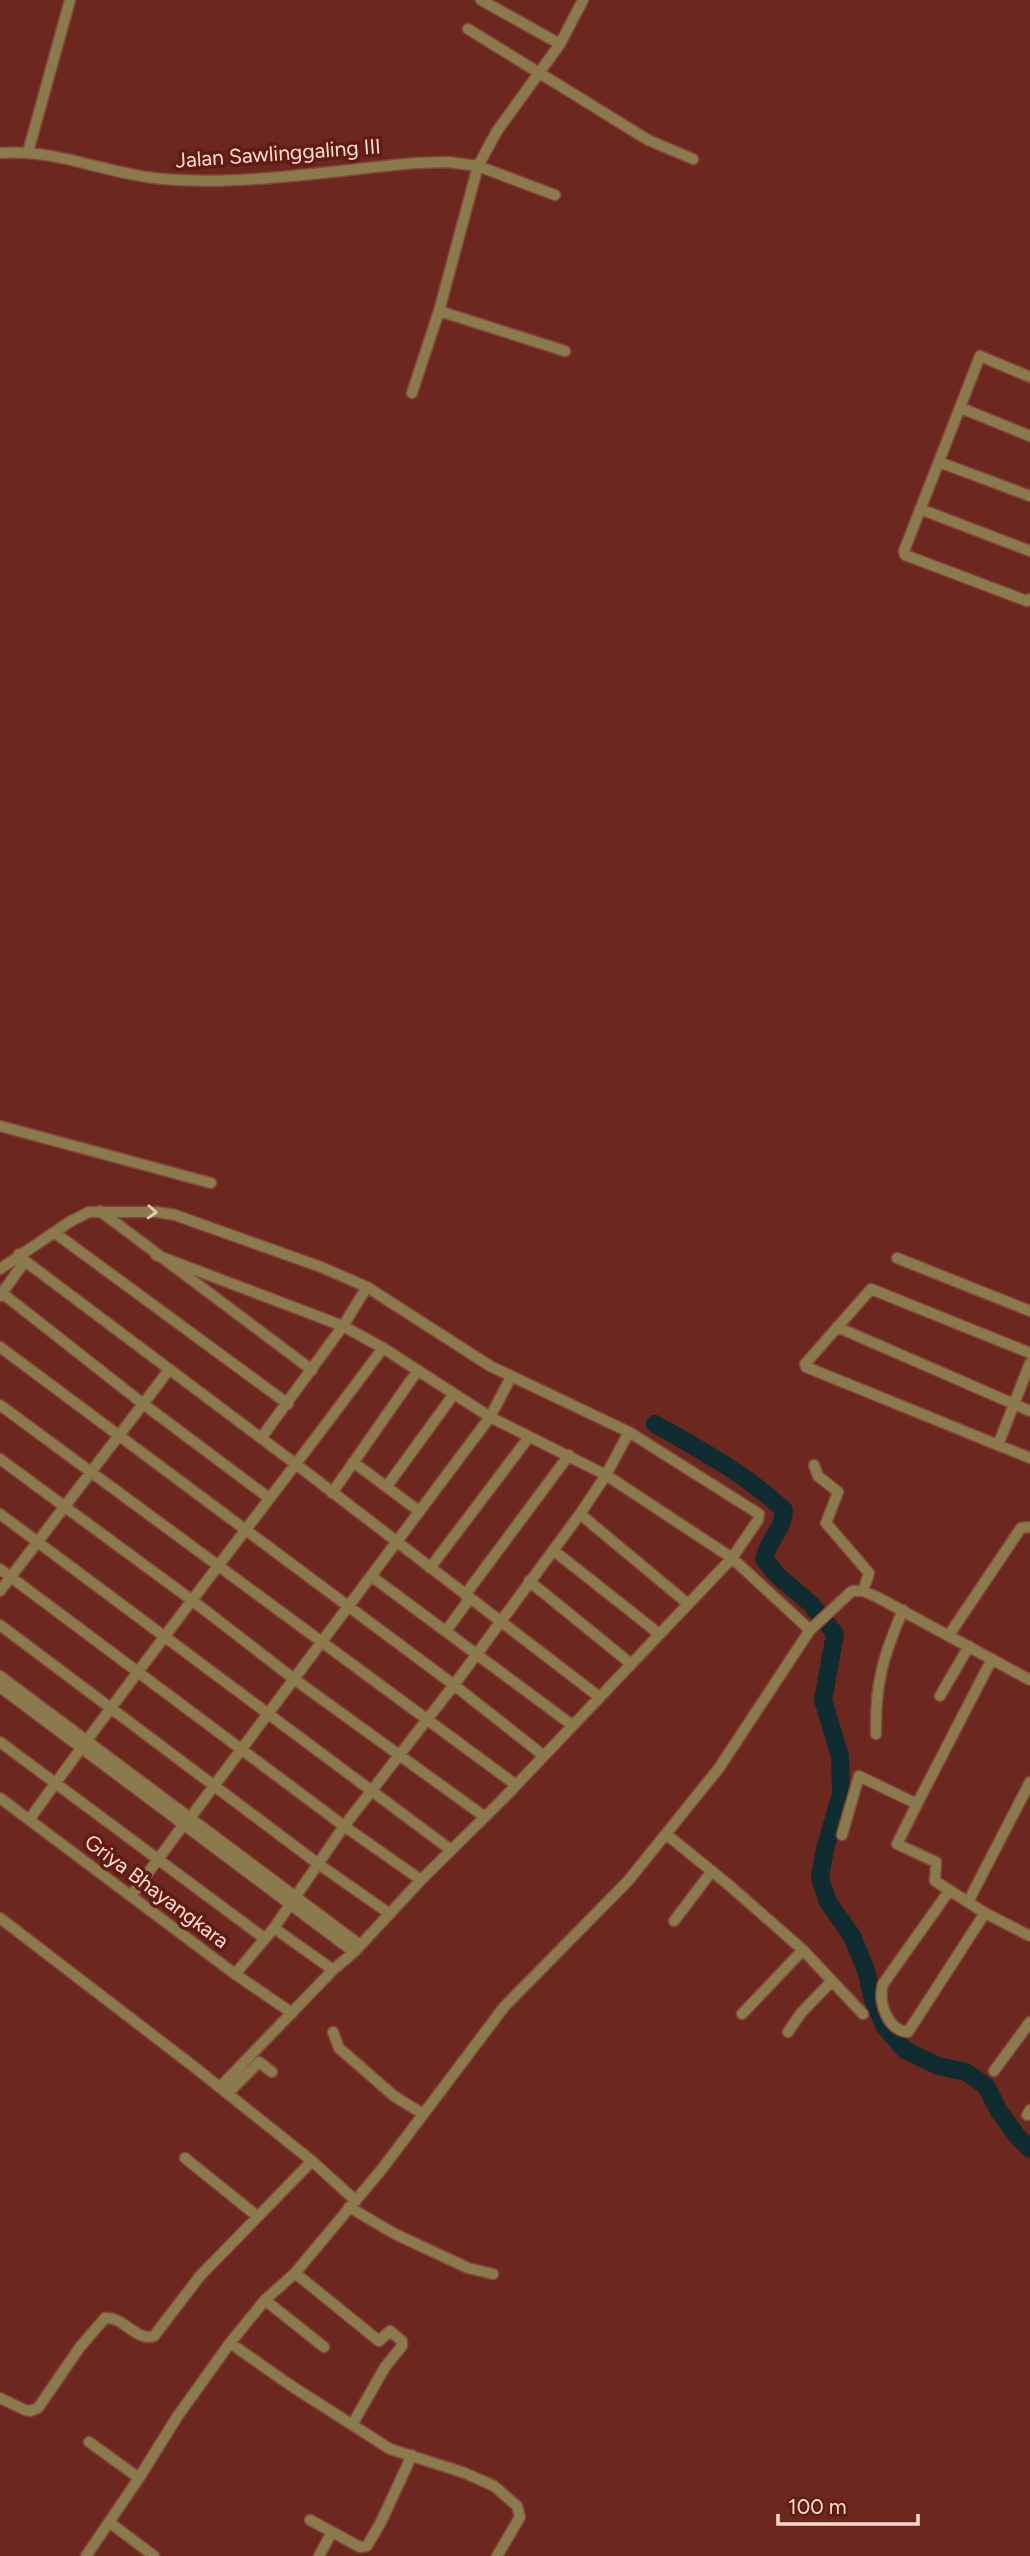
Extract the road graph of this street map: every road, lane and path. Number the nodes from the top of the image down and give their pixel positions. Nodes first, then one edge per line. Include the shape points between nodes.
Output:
1 (70, 0) edge
2 (481, 0) edge
3 (583, 0) edge
4 (468, 29) dead end
5 (559, 44) junction
6 (540, 74) junction
7 (28, 152) junction
8 (0, 153) edge
9 (692, 159) dead end
10 (478, 166) junction
11 (555, 195) dead end
12 (439, 311) junction
13 (565, 351) dead end
14 (1030, 377) edge
15 (412, 393) dead end
16 (961, 408) junction
17 (1030, 436) edge
18 (939, 462) junction
19 (1030, 496) edge
20 (920, 509) junction
21 (1030, 551) edge
22 (1030, 599) edge
23 (0, 1126) edge
24 (211, 1183) dead end
25 (99, 1211) junction
26 (55, 1233) junction
27 (156, 1255) junction
28 (21, 1256) junction
29 (897, 1258) dead end
30 (0, 1261) edge
31 (0, 1269) edge
32 (367, 1287) junction
33 (1, 1294) edge
34 (1030, 1311) edge
35 (343, 1326) junction
36 (837, 1327) junction
37 (0, 1347) edge
38 (383, 1348) junction
39 (1030, 1353) edge
40 (1030, 1363) edge
41 (169, 1370) junction
42 (312, 1370) junction
43 (418, 1370) junction
44 (510, 1377) junction
45 (454, 1394) junction
46 (142, 1403) junction
47 (288, 1404) junction
48 (0, 1405) edge
49 (1014, 1405) junction
50 (1030, 1411) edge
51 (490, 1417) junction
52 (629, 1432) junction
53 (118, 1436) junction
54 (529, 1437) junction
55 (261, 1438) junction
56 (998, 1445) junction
57 (569, 1455) junction
58 (1030, 1458) edge
59 (0, 1460) edge
60 (353, 1462) junction
61 (297, 1465) junction
62 (814, 1465) dead end
63 (90, 1472) junction
64 (606, 1475) junction
65 (387, 1486) junction
66 (332, 1493) junction
67 (269, 1498) junction
68 (63, 1507) junction
69 (419, 1511) junction
70 (0, 1514) edge
71 (580, 1514) junction
72 (1030, 1527) edge
73 (246, 1530) junction
74 (37, 1542) junction
75 (397, 1543) junction
76 (553, 1550) junction
77 (732, 1558) junction
78 (218, 1565) junction
79 (430, 1568) junction
80 (0, 1569) edge
81 (371, 1576) junction
82 (10, 1577) junction
83 (529, 1581) junction
84 (0, 1591) edge
85 (863, 1591) junction
86 (468, 1597) junction
87 (193, 1601) junction
88 (687, 1603) junction
89 (348, 1608) junction
90 (903, 1610) junction
91 (500, 1622) junction
92 (0, 1625) edge
93 (810, 1630) junction
94 (446, 1631) junction
95 (658, 1633) junction
96 (949, 1635) junction
97 (166, 1636) junction
98 (323, 1643) junction
99 (969, 1646) junction
100 (476, 1654) junction
101 (992, 1659) junction
102 (630, 1663) junction
103 (137, 1671) junction
104 (0, 1676) edge
105 (294, 1679) junction
106 (1030, 1680) edge
107 (454, 1685) junction
108 (0, 1686) edge
109 (598, 1696) junction
110 (940, 1696) dead end
111 (111, 1707) junction
112 (268, 1713) junction
113 (426, 1720) junction
114 (572, 1725) junction
115 (876, 1734) dead end
116 (0, 1742) edge
117 (84, 1743) junction
118 (242, 1748) junction
119 (399, 1756) junction
120 (544, 1756) junction
121 (1030, 1782) edge
122 (55, 1784) junction
123 (215, 1785) junction
124 (516, 1785) junction
125 (372, 1790) junction
126 (0, 1798) edge
127 (917, 1804) junction
128 (485, 1817) junction
129 (29, 1820) junction
130 (187, 1821) junction
131 (344, 1826) junction
132 (666, 1834) junction
133 (842, 1835) dead end
134 (451, 1850) junction
135 (158, 1860) junction
136 (317, 1863) junction
137 (712, 1871) junction
138 (421, 1880) junction
139 (949, 1891) junction
140 (131, 1896) junction
141 (294, 1900) junction
142 (968, 1902) junction
143 (985, 1913) junction
144 (390, 1914) junction
145 (0, 1918) edge
146 (674, 1921) dead end
147 (274, 1928) junction
148 (1030, 1936) edge
149 (264, 1938) junction
150 (357, 1949) junction
151 (803, 1950) junction
152 (333, 1970) junction
153 (235, 1974) junction
154 (832, 1981) junction
155 (292, 2013) junction
156 (742, 2014) dead end
157 (863, 2014) dead end
158 (1030, 2022) edge
159 (333, 2032) dead end
160 (788, 2032) dead end
161 (272, 2071) dead end
162 (994, 2071) dead end
163 (224, 2090) junction
164 (423, 2113) junction
165 (185, 2158) dead end
166 (312, 2161) junction
167 (352, 2204) junction
168 (257, 2216) junction
169 (295, 2273) junction
170 (493, 2274) dead end
171 (265, 2300) junction
172 (230, 2343) junction
173 (324, 2347) dead end
174 (0, 2399) edge
175 (352, 2425) junction
176 (89, 2442) dead end
177 (412, 2455) junction
178 (139, 2478) junction
179 (310, 2520) dead end
180 (109, 2522) junction
181 (332, 2532) junction
182 (86, 2556) edge
183 (154, 2556) edge
184 (319, 2556) edge
185 (497, 2556) edge

1 - 7 street
2 - 5 street
3 - 5 street
4 - 6 street
5 - 6 street
6 - 9 street via 648,140
6 - 10 street via 497,131
7 - 8 street, Jalan Sawlinggaling III
7 - 10 street, Jalan Sawlinggaling III via 162,179 203,181 416,163
10 - 11 street, Jalan Sawlinggaling III
10 - 12 street
12 - 13 street
12 - 15 street
14 - 16 street via 980,356
16 - 17 street
16 - 18 street
18 - 19 street
18 - 20 street
20 - 21 street
20 - 22 street via 905,555
23 - 24 street
25 - 26 street via 80,1216
25 - 27 street
25 -> 32 street via 175,1215
26 - 28 street
26 - 47 street
27 - 35 street
27 - 42 street
28 - 30 street
28 - 31 street
28 - 33 street
28 - 41 street
29 - 34 street
32 - 35 street
32 - 44 street
33 - 46 street
35 - 38 street
35 - 42 street
36 - 39 street via 868,1290 874,1289
36 - 49 street
36 - 56 street via 805,1362 806,1367
37 - 53 street
38 - 43 street
38 - 61 street
40 - 49 street
41 - 46 street
41 - 55 street
42 - 47 street
43 - 45 street
43 - 60 street
44 - 51 street
44 - 52 street
45 - 51 street
45 - 65 street
46 - 53 street
46 - 67 street
47 - 55 street
48 - 63 street
49 - 50 street
49 - 56 street
51 - 54 street
51 - 69 street
52 - 64 street
52 - 77 street via 759,1514
53 - 63 street
53 - 73 street
54 - 57 street
54 - 79 street
55 - 61 street
56 - 58 street
57 - 64 street
57 - 86 street
59 - 68 street
60 - 65 street
60 - 66 street
61 - 66 street
61 - 67 street
62 - 85 street via 818,1476 838,1492 826,1523 869,1573
63 - 68 street
63 - 78 street
64 - 71 street
64 - 77 street
65 - 69 street
66 - 75 street
67 - 73 street
68 - 74 street
68 - 87 street
69 - 75 street
70 - 74 street
71 - 76 street
71 - 88 street
72 - 96 street via 1021,1528
73 - 78 street
73 - 89 street
74 - 82 street
74 - 97 street
75 - 79 street
75 - 81 street
76 - 83 street
76 - 95 street
77 - 88 street
77 - 93 street
78 - 87 street
78 - 98 street
79 - 86 street
80 - 82 street
81 - 89 street
81 - 94 street
82 - 84 street
82 - 103 street
83 - 91 street
83 - 102 street
85 - 90 street
85 - 93 street via 849,1593
86 - 91 street
86 - 94 street
87 - 97 street
87 - 105 street
88 - 95 street
89 - 98 street
89 - 107 street
90 - 96 street
90 - 115 street via 882,1661
91 - 100 street
91 - 109 street
92 - 111 street
93 - 132 street via 719,1768
94 - 100 street
95 - 102 street
96 - 99 street
97 - 103 street
97 - 112 street
98 - 105 street
98 - 113 street
99 - 101 street
99 - 110 street
100 - 107 street
100 - 114 street
101 - 106 street
101 - 127 street
102 - 109 street
103 - 111 street
103 - 118 street
104 - 117 street
105 - 112 street
105 - 119 street
107 - 113 street
107 - 120 street
108 - 117 street
109 - 114 street
111 - 117 street
111 - 123 street
112 - 118 street
112 - 125 street
113 - 119 street
113 - 124 street
114 - 120 street
116 - 122 street, Griya Bhayangkara
117 - 122 street
117 - 130 street
118 - 123 street
118 - 131 street
119 - 125 street
119 - 128 street
120 - 124 street
121 - 142 street
122 - 129 street
122 - 135 street, Griya Bhayangkara
123 - 130 street
123 - 136 street
124 - 128 street
125 - 131 street
125 - 134 street
126 - 129 street, Griya Bhayangkara
127 - 133 street via 859,1776
127 - 139 street via 897,1844 936,1862 935,1881
128 - 134 street
129 - 140 street, Griya Bhayangkara
130 - 135 street
130 - 141 street
131 - 136 street
131 - 138 street
132 - 137 street
132 - 164 street via 628,1881 504,2007
134 - 138 street
135 - 140 street
135 - 149 street, Griya Bhayangkara
136 - 141 street
136 - 144 street
137 - 146 street
137 - 151 street
138 - 144 street
139 - 142 street
139 - 143 street via 883,1984 881,2001 886,2015 902,2032 908,2032
140 - 153 street, Griya Bhayangkara
141 - 147 street
141 - 150 street
142 - 143 street
143 - 148 street
144 - 150 street
145 - 163 street
147 - 149 street
147 - 152 street
149 - 153 street
150 - 152 street
151 - 154 street
151 - 156 street
152 - 155 street
153 - 155 street, Griya Bhayangkara
154 - 157 street
154 - 160 street
155 - 163 street
158 - 162 street
159 - 164 street via 339,2048 394,2096
161 - 163 street via 259,2062
163 - 166 street
164 - 167 street
165 - 168 street
166 - 167 street
166 - 168 street
167 - 169 street
167 - 170 street via 395,2234 468,2268
168 - 174 street via 200,2276 154,2336 143,2336 115,2318 105,2318 38,2408 25,2410
169 - 171 street
169 - 175 street via 379,2341 390,2331 402,2341
171 - 172 street
171 - 173 street
172 - 175 street
172 - 178 street
175 - 177 street via 390,2449
176 - 178 street
177 - 181 street via 367,2546 360,2547
177 - 185 street via 494,2486 518,2512
178 - 180 street
179 - 181 street
180 - 182 street
180 - 183 street
181 - 184 street

